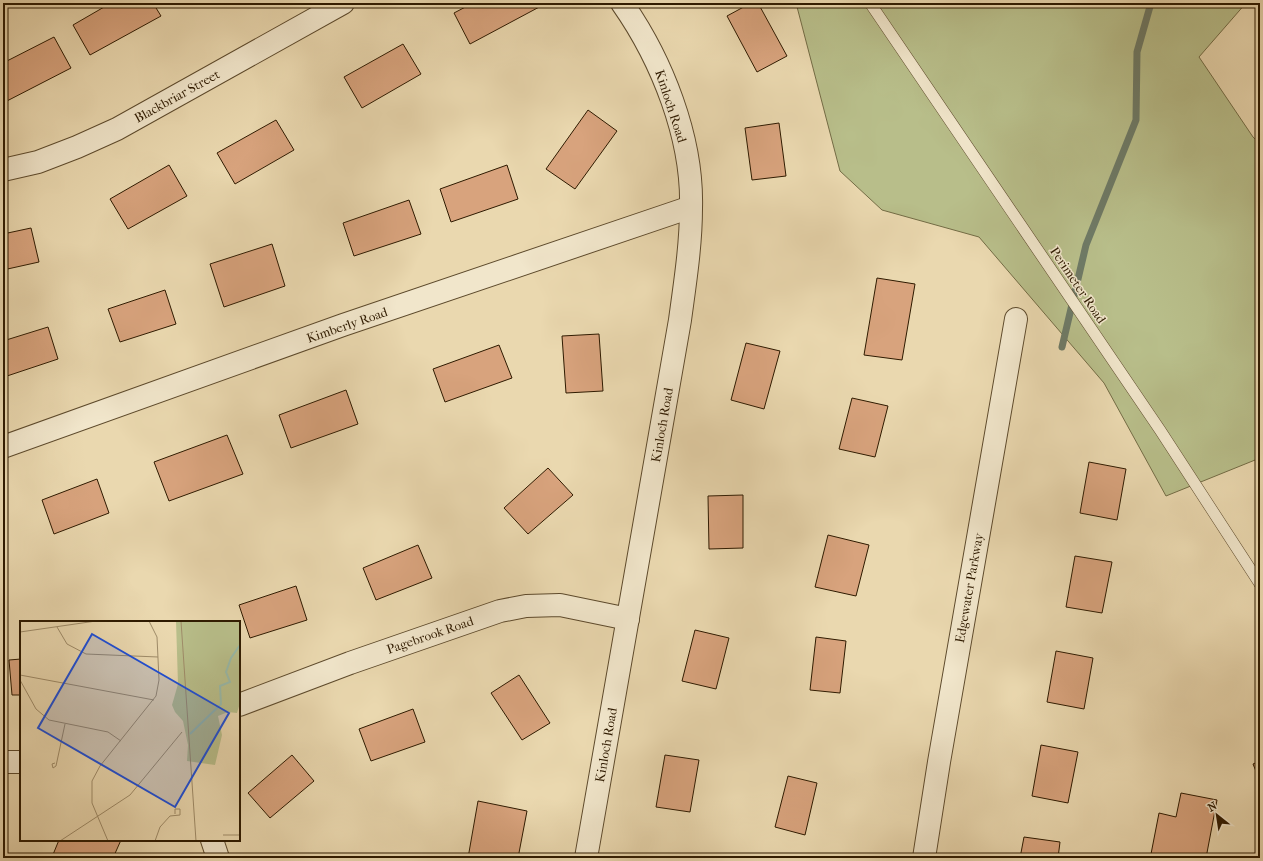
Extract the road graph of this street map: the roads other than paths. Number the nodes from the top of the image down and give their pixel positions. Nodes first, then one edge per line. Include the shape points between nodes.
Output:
1 (343, 3) edge
2 (622, 3) edge
3 (870, 3) edge
4 (3, 170) edge
5 (692, 207) junction
6 (1016, 319) dead end
7 (3, 447) edge
8 (1260, 584) edge
9 (628, 619) junction
10 (240, 705) edge
11 (3, 762) edge
12 (20, 762) edge
13 (212, 841) edge
14 (218, 858) edge
15 (586, 858) edge
16 (924, 858) edge

1 - 4 street, Blackbriar Street via 117,129 38,162
2 - 5 street, Kinloch Road via 647,44 673,103 682,134
3 - 8 lane, Perimeter Road via 1160,430
5 - 7 street, Kimberly Road via 343,326
5 - 9 street, Kinloch Road via 680,320
6 - 16 street, Edgewater Parkway
9 - 10 street, Pagebrook Road via 560,605 526,606 500,611
9 - 15 street, Kinloch Road
11 - 12 street
13 - 14 street

